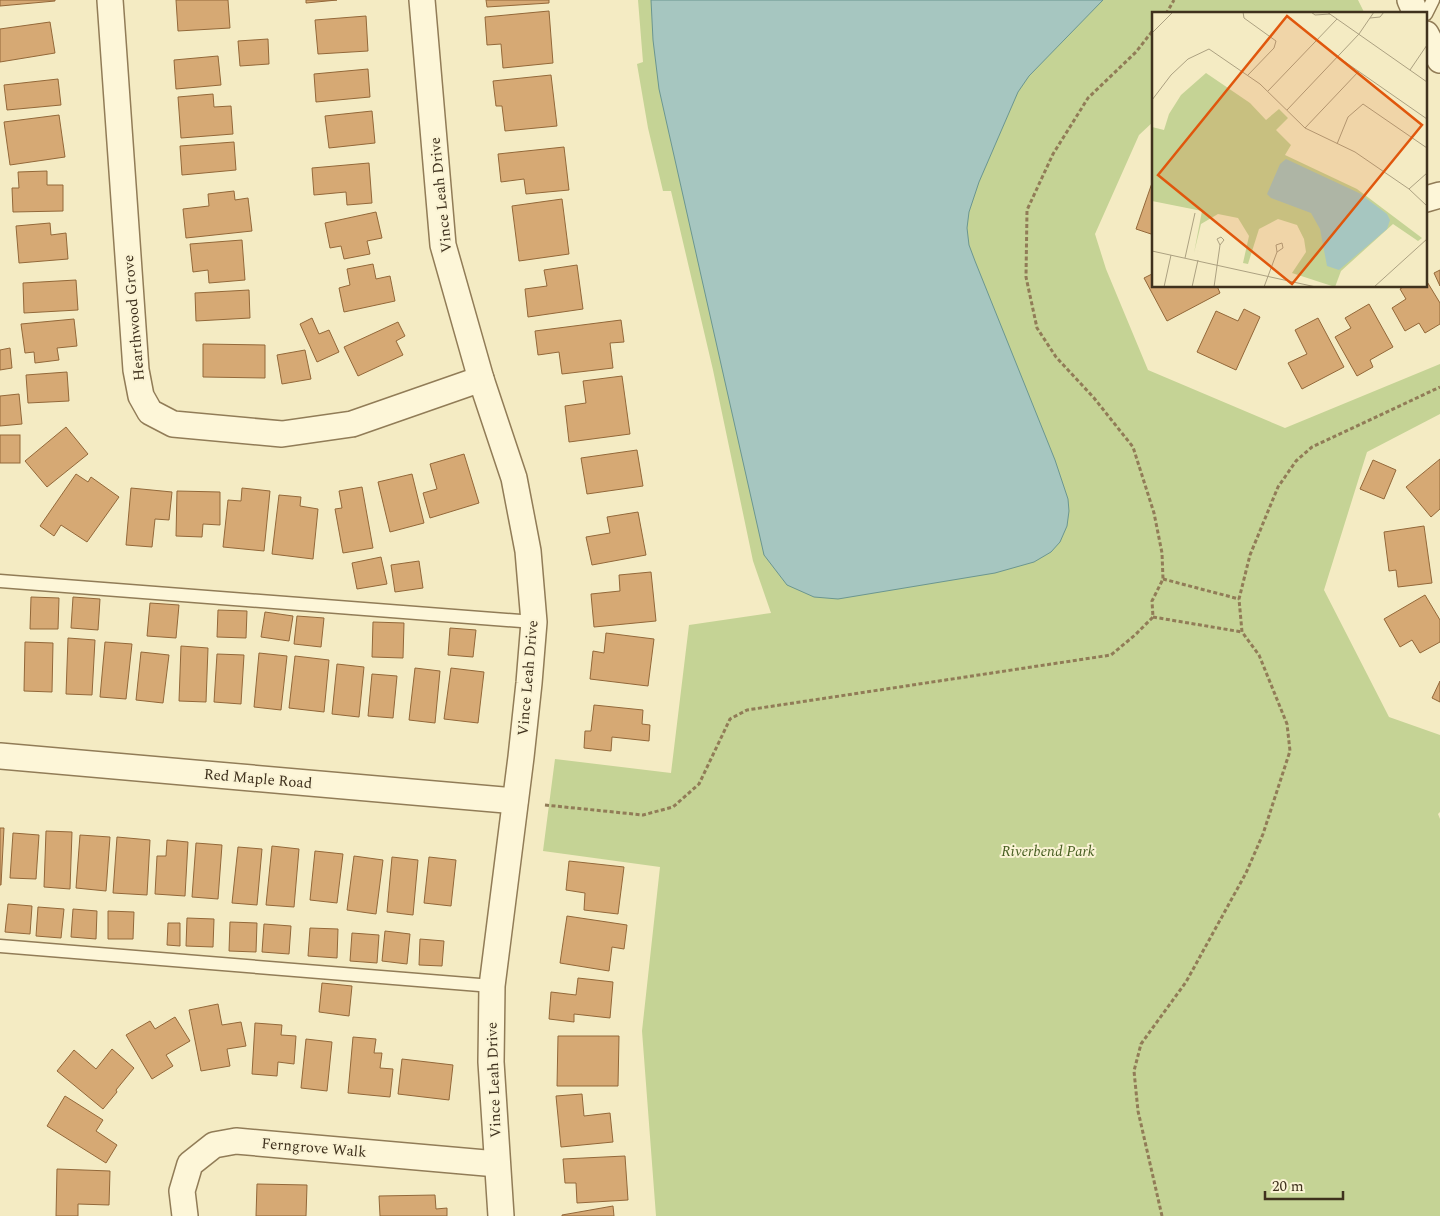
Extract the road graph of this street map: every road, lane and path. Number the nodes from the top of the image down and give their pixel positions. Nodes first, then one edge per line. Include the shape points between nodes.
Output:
1 (110, 0) edge
2 (422, 0) edge
3 (1174, 0) edge
4 (1410, 0) edge
5 (1433, 0) edge
6 (1167, 12) edge
7 (1415, 12) edge
8 (1427, 12) edge
9 (1152, 32) edge
10 (1428, 38) edge
11 (1440, 60) edge
12 (481, 378) junction
13 (1440, 387) edge
14 (1163, 579) junction
15 (0, 581) edge
16 (1239, 599) junction
17 (1152, 617) junction
18 (534, 622) junction
19 (1242, 632) junction
20 (0, 756) edge
21 (515, 801) junction
22 (545, 805) dead end
23 (0, 946) edge
24 (492, 986) junction
25 (497, 1164) junction
26 (186, 1216) edge
27 (501, 1216) edge
28 (1162, 1216) edge

1 - 12 street, Hearthwood Grove via 136,370 141,396 150,412 173,424 282,434 352,424
2 - 12 street, Vince Leah Drive via 444,245
3 - 6 path
4 - 7 street
5 - 8 lane
9 - 14 path via 1136,52 1088,98 1053,154 1027,210 1026,277 1037,328 1056,357 1133,447 1154,513 1162,553
10 - 11 street
12 - 18 street, Vince Leah Drive via 514,478 528,551
13 - 16 path via 1312,447 1296,461 1278,487 1250,555
14 - 16 path
14 - 17 path via 1152,601
15 - 18 lane
16 - 19 path
17 - 19 path
17 - 22 path via 1111,655 747,710 730,719 699,784 673,808 643,815
18 - 21 street, Vince Leah Drive
19 - 28 path via 1259,655 1286,724 1290,751 1263,834 1246,872 1186,982 1141,1044 1134,1071 1138,1111
20 - 21 street, Red Maple Road
21 - 24 street, Vince Leah Drive
23 - 24 lane
24 - 25 street, Vince Leah Drive via 491,1062
25 - 26 street, Ferngrove Walk via 236,1141 214,1146 190,1164 182,1191
25 - 27 street, Vince Leah Drive

